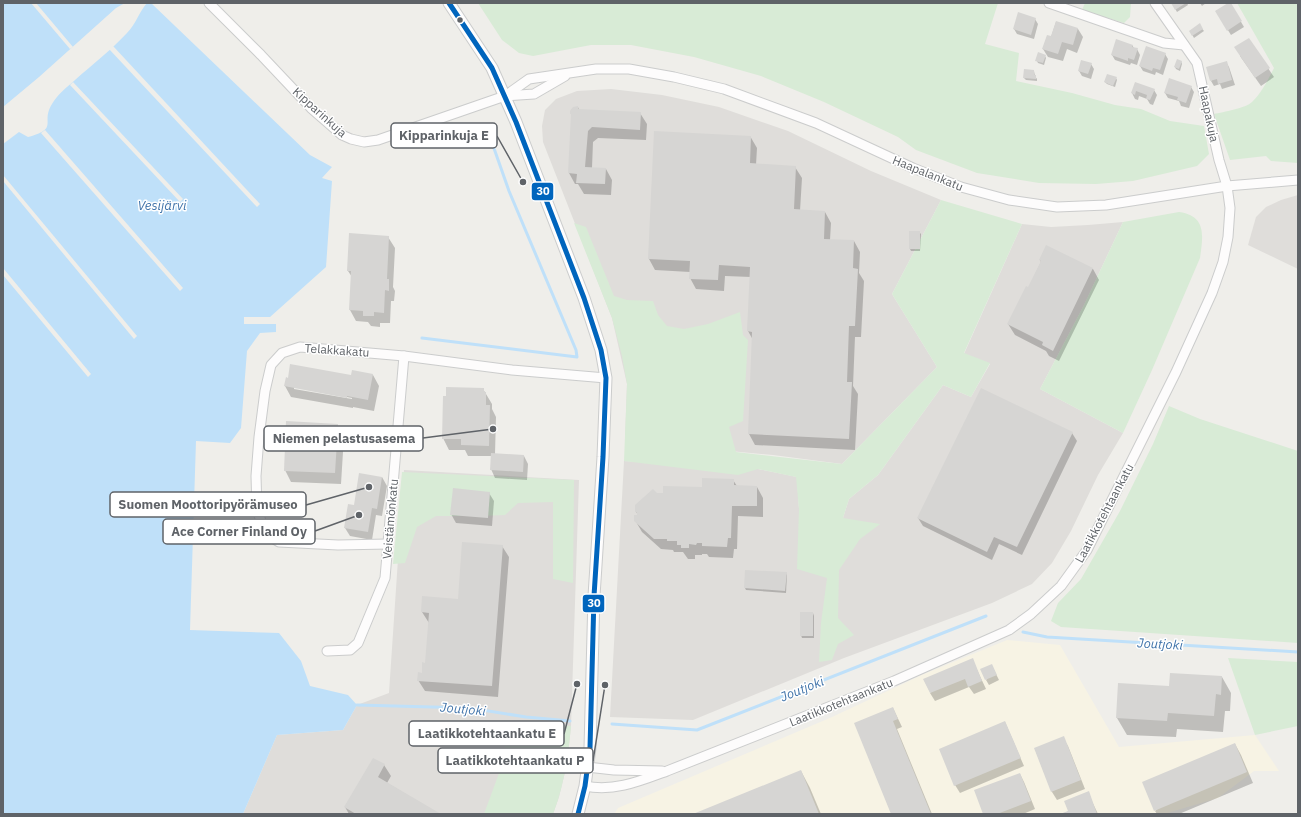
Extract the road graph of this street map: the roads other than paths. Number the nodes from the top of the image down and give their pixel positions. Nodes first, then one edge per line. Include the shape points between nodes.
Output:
1 (209, 3) edge
2 (449, 3) edge
3 (1049, 3) edge
4 (1155, 3) edge
5 (1060, 5) edge
6 (1184, 45) junction
7 (570, 73) junction
8 (505, 96) junction
9 (1298, 180) edge
10 (1227, 186) junction
11 (404, 356) junction
12 (606, 378) junction
13 (388, 544) junction
14 (326, 651) dead end
15 (587, 767) junction
16 (667, 771) junction
17 (585, 786) junction
18 (578, 814) edge

1 - 8 street, Kipparinkuja via 311,108 350,139 364,142 378,140
2 - 8 street via 492,68
3 - 5 street
4 - 6 street, Haapakuja
5 - 6 street via 1164,43
6 - 10 street, Haapakuja via 1197,63
7 - 8 street, Haapalankatu via 534,94
7 - 8 street, Haapalankatu via 529,79
7 - 10 street, Haapalankatu via 596,69 629,69 724,89 816,123 913,168 961,187 1009,200 1057,207 1106,205
8 - 12 street via 584,298 602,350
9 - 10 street, Haapalankatu
10 - 16 street, Laatikkotehtaankatu via 1230,208 1228,237 1212,294 1087,550 1061,586 1009,630 894,681
11 - 12 street, Telakkakatu via 512,370
11 - 13 street, Veistämönkatu
11 - 13 street, Telakkakatu via 300,347 282,353 271,365 259,437 257,510 264,529 271,537 279,542 331,545
12 - 15 street via 594,596 591,735
13 - 14 street, Veistämönkatu via 385,578 358,643 350,650
15 - 16 street, Laatikkotehtaankatu
15 - 17 street
16 - 17 street, Laatikkotehtaankatu via 612,788 596,789
17 - 18 street

